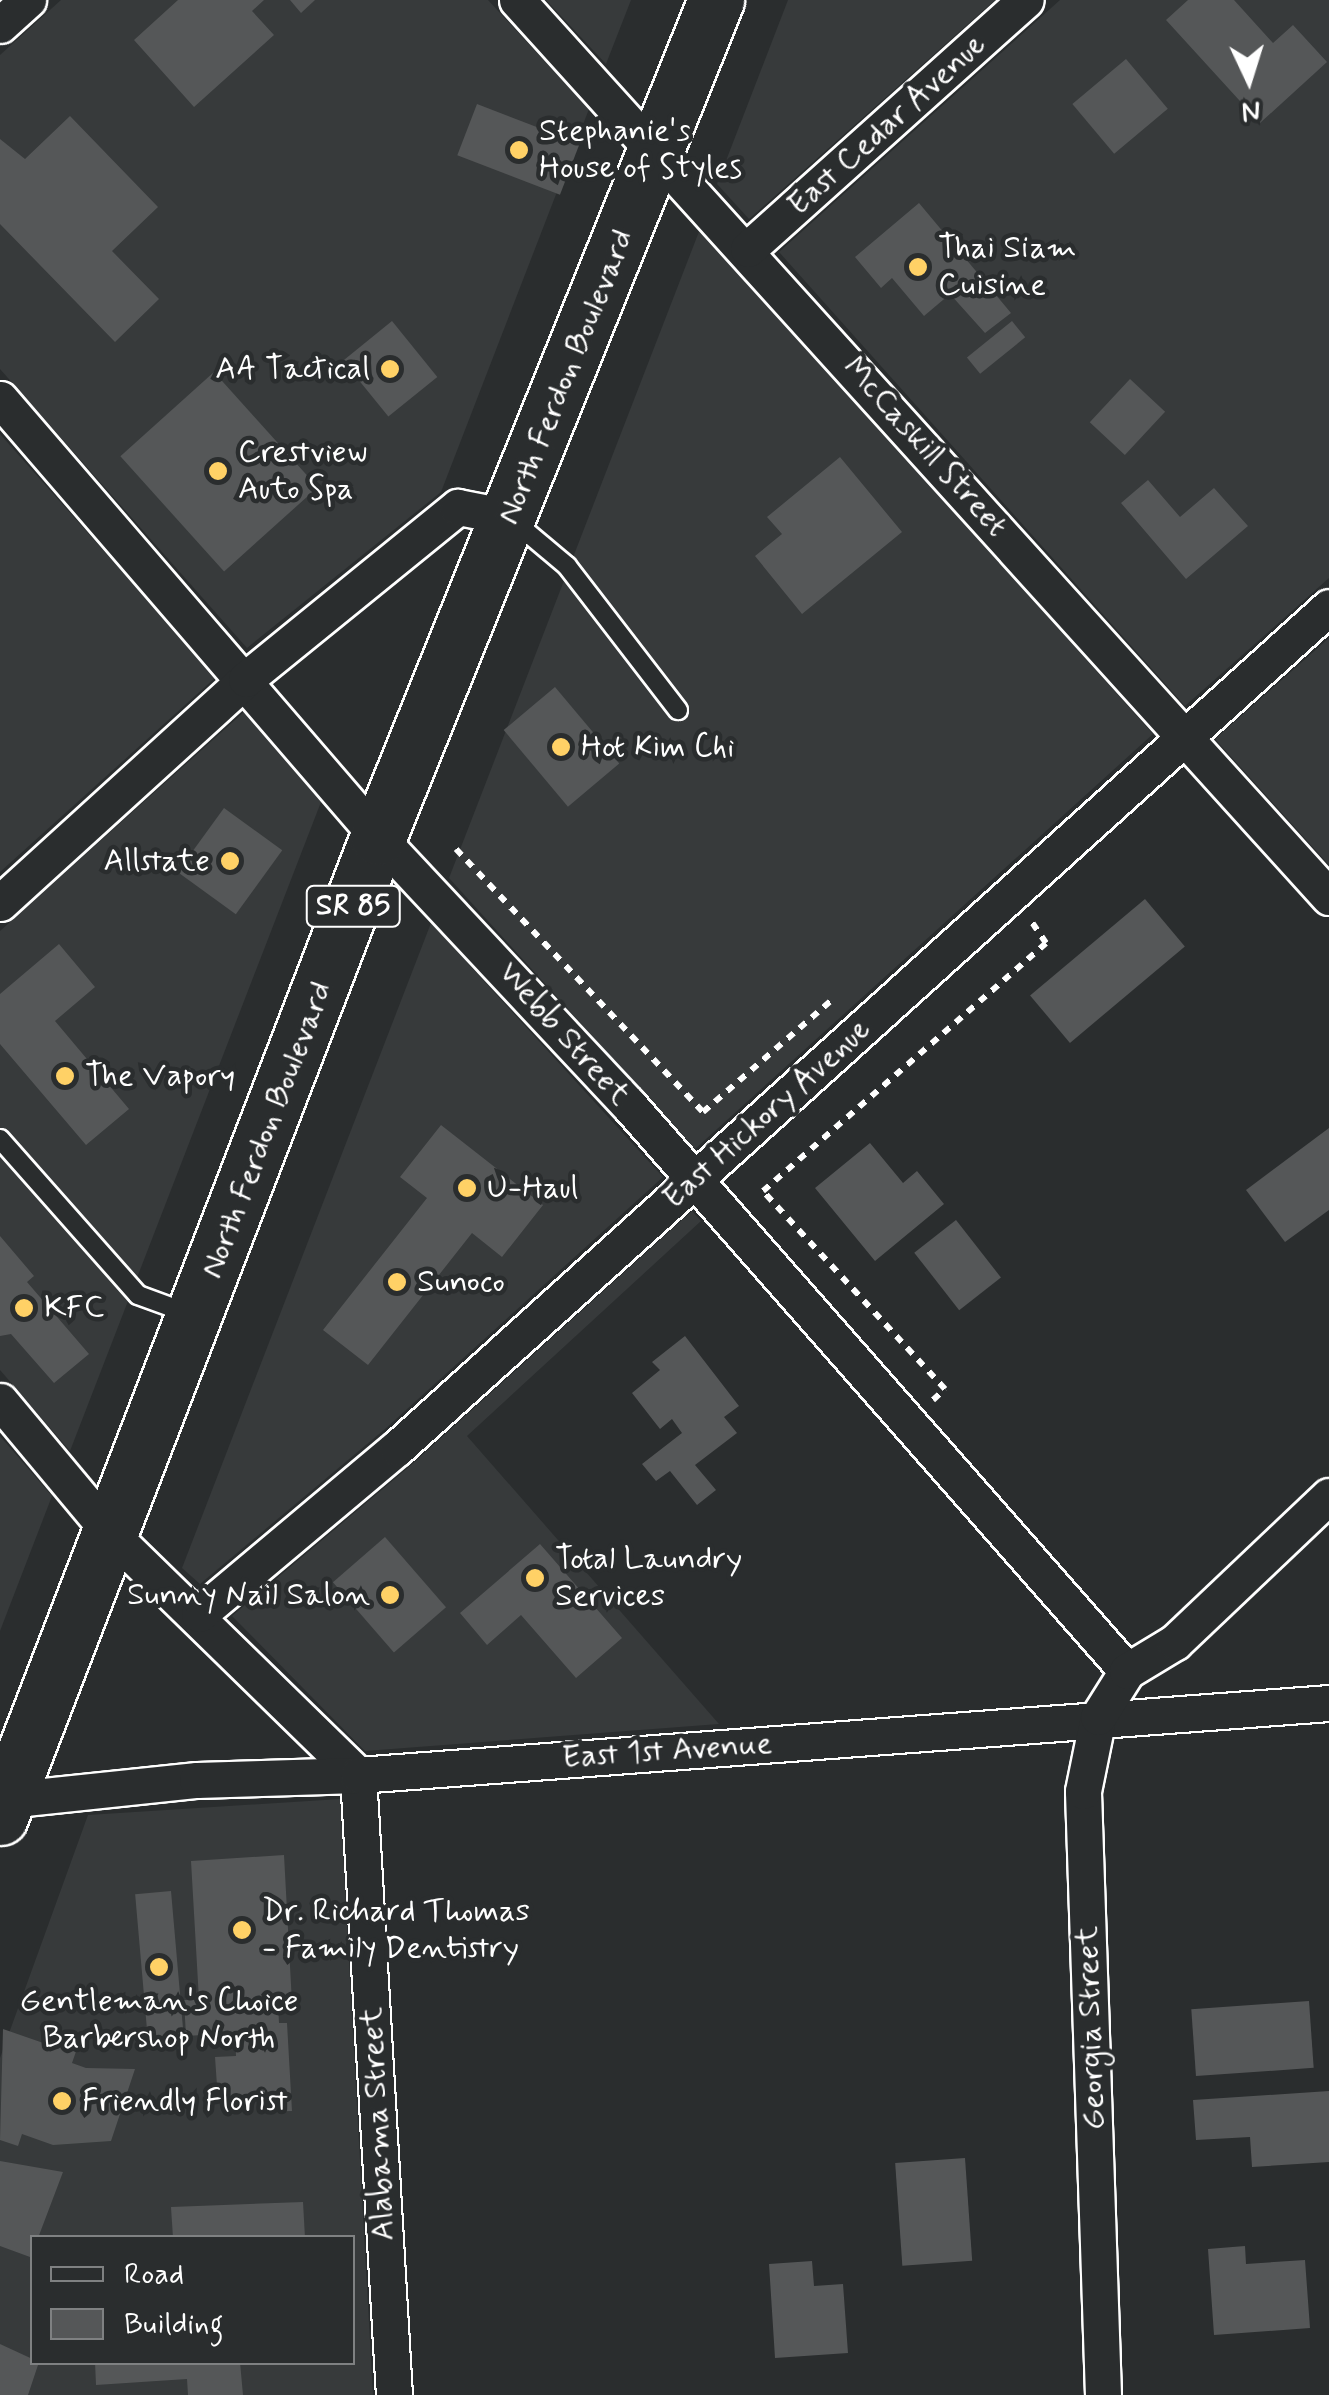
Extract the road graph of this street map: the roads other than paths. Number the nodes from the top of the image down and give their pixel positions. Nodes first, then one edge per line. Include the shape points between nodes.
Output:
1 (28, 0) edge
2 (516, 0) edge
3 (716, 0) edge
4 (1026, 0) edge
5 (0, 25) edge
6 (658, 150) junction
7 (748, 249) junction
8 (0, 399) edge
9 (508, 517) junction
10 (1329, 607) edge
11 (246, 679) junction
12 (678, 710) dead end
13 (1184, 737) junction
14 (378, 837) junction
15 (1329, 897) edge
16 (0, 903) edge
17 (0, 1139) edge
18 (694, 1180) junction
19 (195, 1316) junction
20 (0, 1401) edge
21 (1329, 1496) edge
22 (114, 1536) junction
23 (200, 1614) junction
24 (1127, 1671) junction
25 (1329, 1703) edge
26 (1098, 1717) junction
27 (358, 1775) junction
28 (3, 1809) edge
29 (394, 2395) edge
30 (1103, 2395) edge

1 - 5 street
2 - 6 street, McCaskill Street
3 - 6 main road, North Ferdon Boulevard / SR 85
4 - 7 street, East Cedar Avenue
6 - 7 street, McCaskill Street
6 - 9 main road, North Ferdon Boulevard / SR 85
7 - 13 street, McCaskill Street
8 - 11 street, Webb Street
9 - 11 street via 458,508
9 - 12 lane via 567,566
9 - 14 main road, North Ferdon Boulevard / SR 85
10 - 13 street, East Hickory Avenue
11 - 14 street, Webb Street
11 - 16 street
13 - 15 street, McCaskill Street
13 - 18 street, East Hickory Avenue
14 - 18 street, Webb Street
14 - 19 main road, North Ferdon Boulevard / SR 85
17 - 19 lane via 138,1296
18 - 23 street, East Hickory Avenue via 397,1448
18 - 24 street, Webb Street
19 - 22 main road, North Ferdon Boulevard / SR 85
20 - 22 street
21 - 24 street via 1175,1642
22 - 23 street
22 - 28 main road, North Ferdon Boulevard / SR 85
23 - 27 street
24 - 26 street, Georgia Street
25 - 26 street, East 1st Avenue
26 - 27 street, East 1st Avenue
26 - 30 street, Georgia Street via 1083,1791
27 - 28 street, East 1st Avenue via 197,1780
27 - 29 street, Alabama Street

